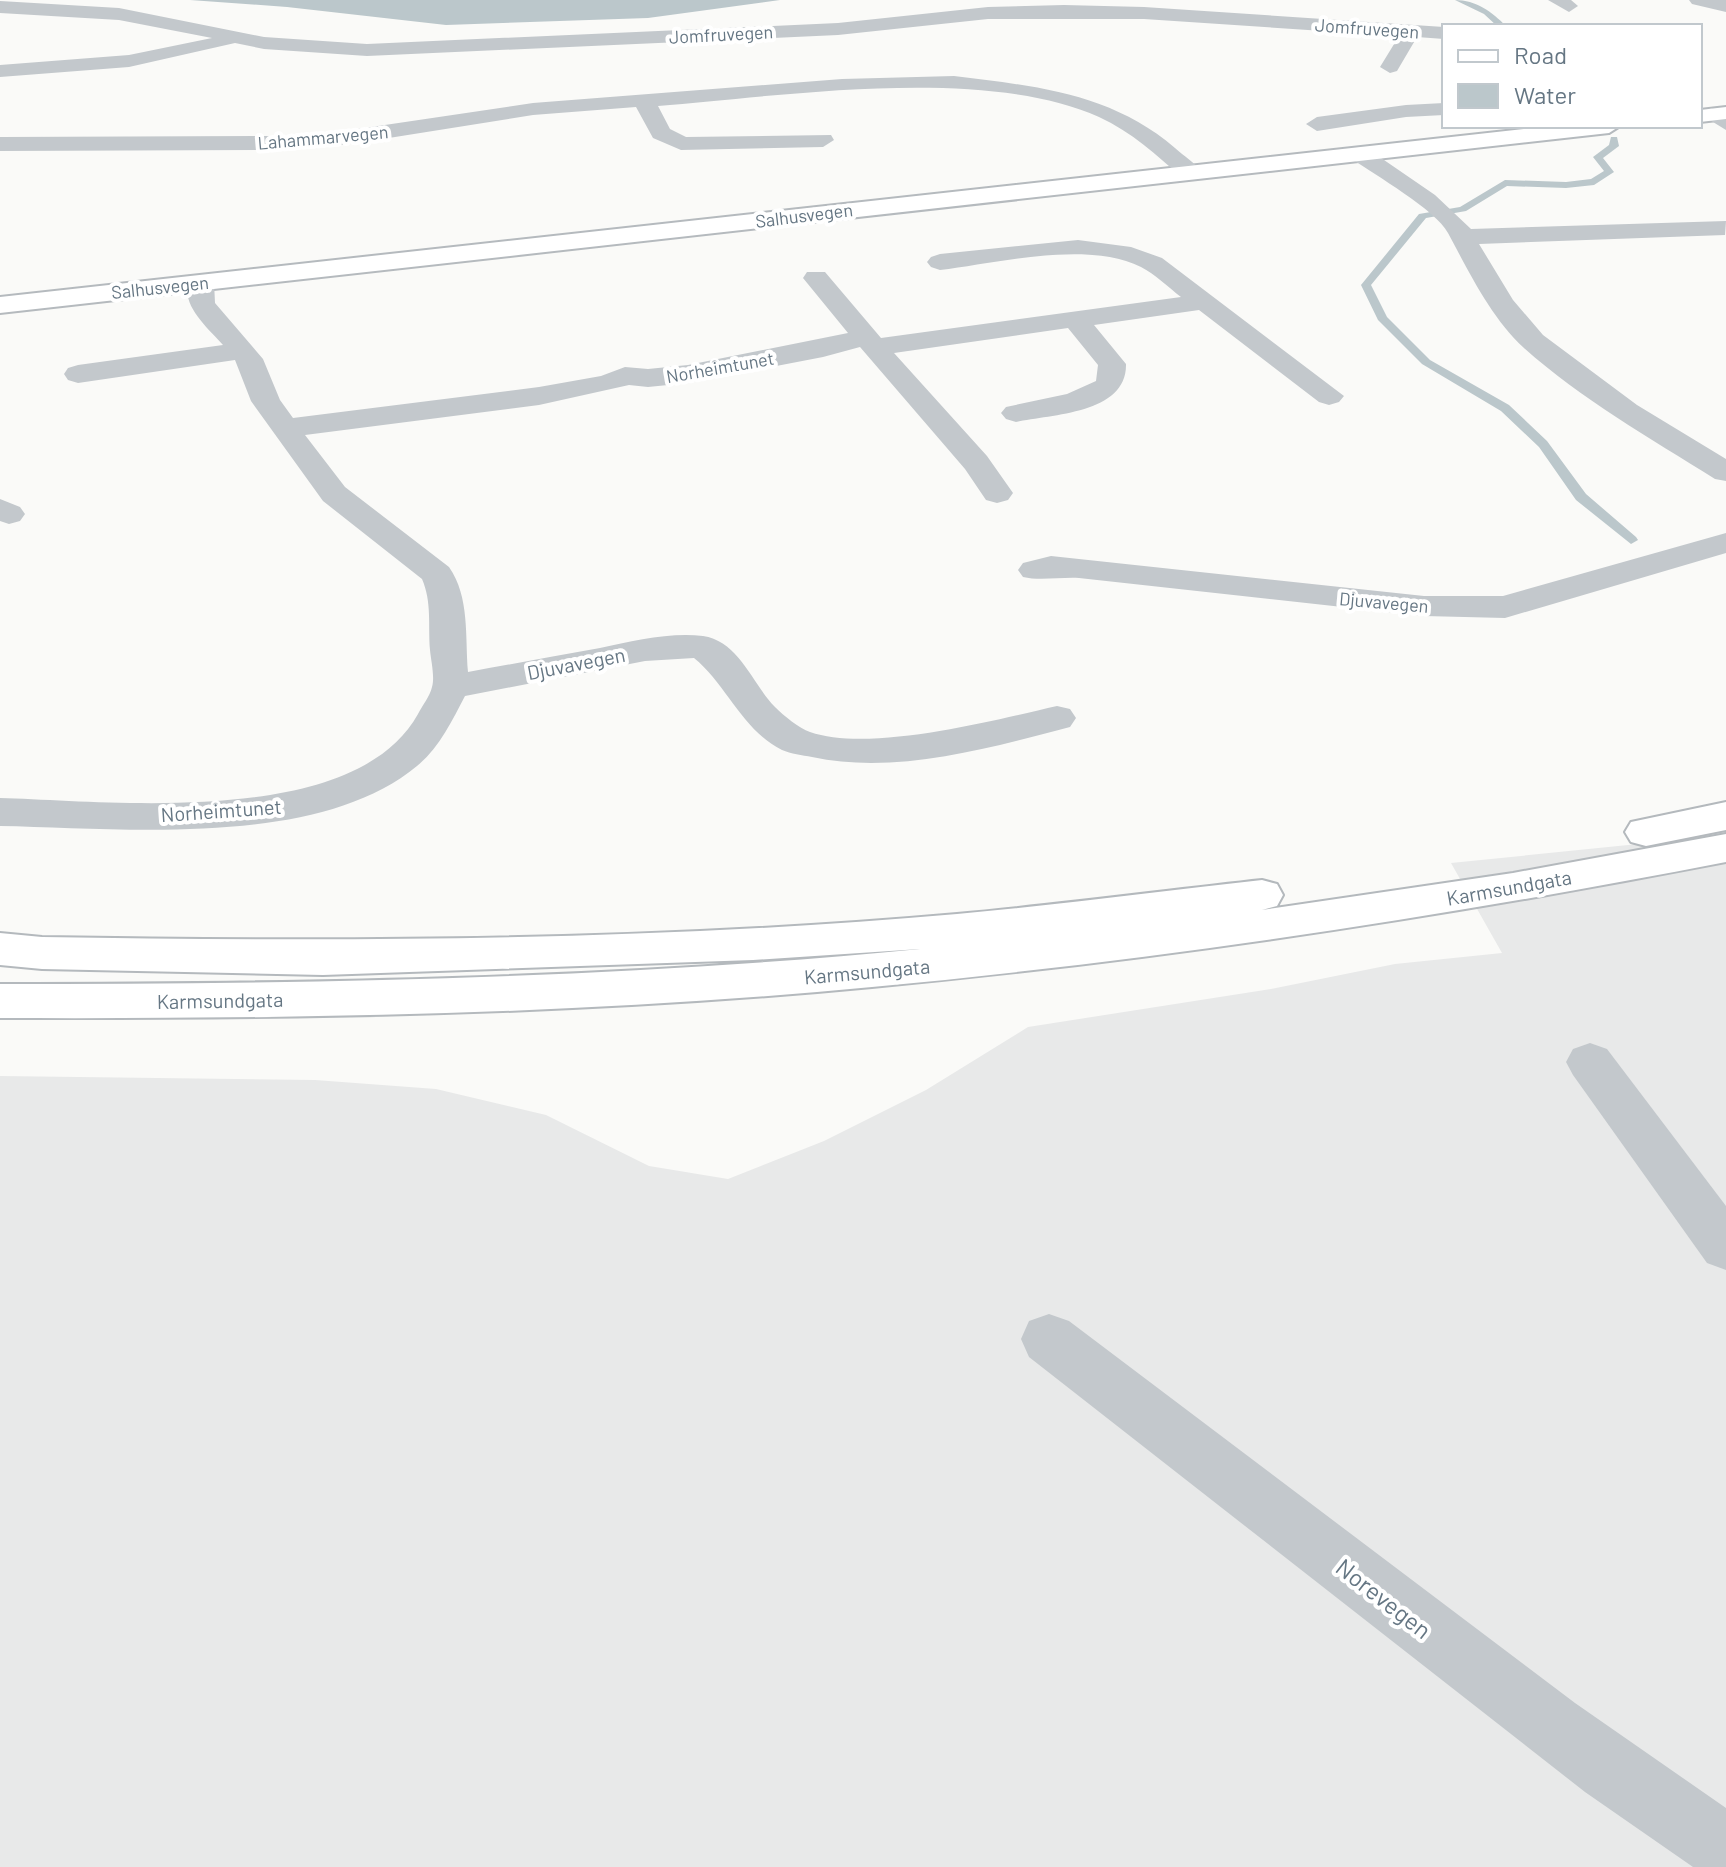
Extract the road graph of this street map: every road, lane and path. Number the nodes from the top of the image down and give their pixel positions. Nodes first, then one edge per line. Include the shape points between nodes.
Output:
1 (1698, 0) edge
2 (1254, 1) edge
3 (1726, 6) edge
4 (0, 7) edge
5 (1239, 20) junction
6 (1411, 31) junction
7 (1442, 33) edge
8 (239, 38) junction
9 (1390, 67) dead end
10 (0, 71) edge
11 (643, 102) junction
12 (1442, 109) edge
13 (1406, 111) junction
14 (1317, 124) dead end
15 (1591, 128) edge
16 (823, 140) dead end
17 (1453, 143) junction
18 (0, 144) edge
19 (1360, 154) junction
20 (1191, 173) junction
21 (1725, 228) edge
22 (1461, 237) junction
23 (940, 262) dead end
24 (816, 278) dead end
25 (201, 282) junction
26 (1200, 302) junction
27 (0, 305) edge
28 (1075, 320) junction
29 (870, 342) junction
30 (242, 351) junction
31 (78, 374) dead end
32 (1329, 396) dead end
33 (1016, 413) dead end
34 (288, 428) junction
35 (1725, 471) edge
36 (997, 493) dead end
37 (1726, 543) edge
38 (1035, 570) dead end
39 (451, 687) junction
40 (1057, 718) dead end
41 (0, 812) edge
42 (1726, 816) edge
43 (1726, 848) edge
44 (0, 949) edge
45 (0, 1001) edge
46 (1590, 1062) dead end
47 (1726, 1247) edge
48 (1049, 1339) dead end
49 (1726, 1848) edge

1 - 3 street
2 - 5 street
4 - 8 street, Jomfruvegen via 119,14
5 - 6 street, Jomfruvegen
5 - 8 street, Jomfruvegen via 1107,12 988,13 838,29 395,49 308,47
6 - 7 street, Jomfruvegen
6 - 9 street
8 - 10 street via 129,61
11 - 16 street via 661,133 688,144
11 - 18 street, Lahammarvegen via 533,109 284,143
11 - 20 street, Lahammarvegen via 879,83 1014,88 1113,115 1142,131
12 - 13 street
13 - 14 street
13 - 17 street
15 - 17 main road, Salhusvegen
17 - 19 main road, Salhusvegen
19 - 20 main road, Salhusvegen
19 - 22 street via 1427,200
20 - 25 main road, Salhusvegen
21 - 22 street
22 - 35 street via 1502,304 1533,341 1627,411
23 - 26 street via 1080,247 1123,251 1153,263
24 - 29 street
25 - 27 main road, Salhusvegen
25 - 30 street via 202,304
26 - 28 street, Norheimtunet
26 - 32 street
28 - 29 street, Norheimtunet
28 - 33 street via 1112,364 1112,379 1087,396
29 - 34 street, Norheimtunet via 688,374 625,376 539,396
29 - 36 street
30 - 31 street
30 - 34 street via 266,401
34 - 39 street via 334,494 437,574 447,597
37 - 38 street, Djuvavegen via 1505,607 1424,606 1079,568
39 - 40 street, Djuvavegen via 645,650 702,647 725,665 762,716 796,741 833,749 890,750
39 - 41 street, Norheimtunet via 423,735 401,759 314,800 259,812 181,816
42 - 44 main road, Karmsundgata via 1352,885 957,930 753,944 323,958
43 - 45 main road, Karmsundgata via 1367,913 930,965 698,985 509,993
46 - 47 street
48 - 49 street, Norevegen via 1598,1761

